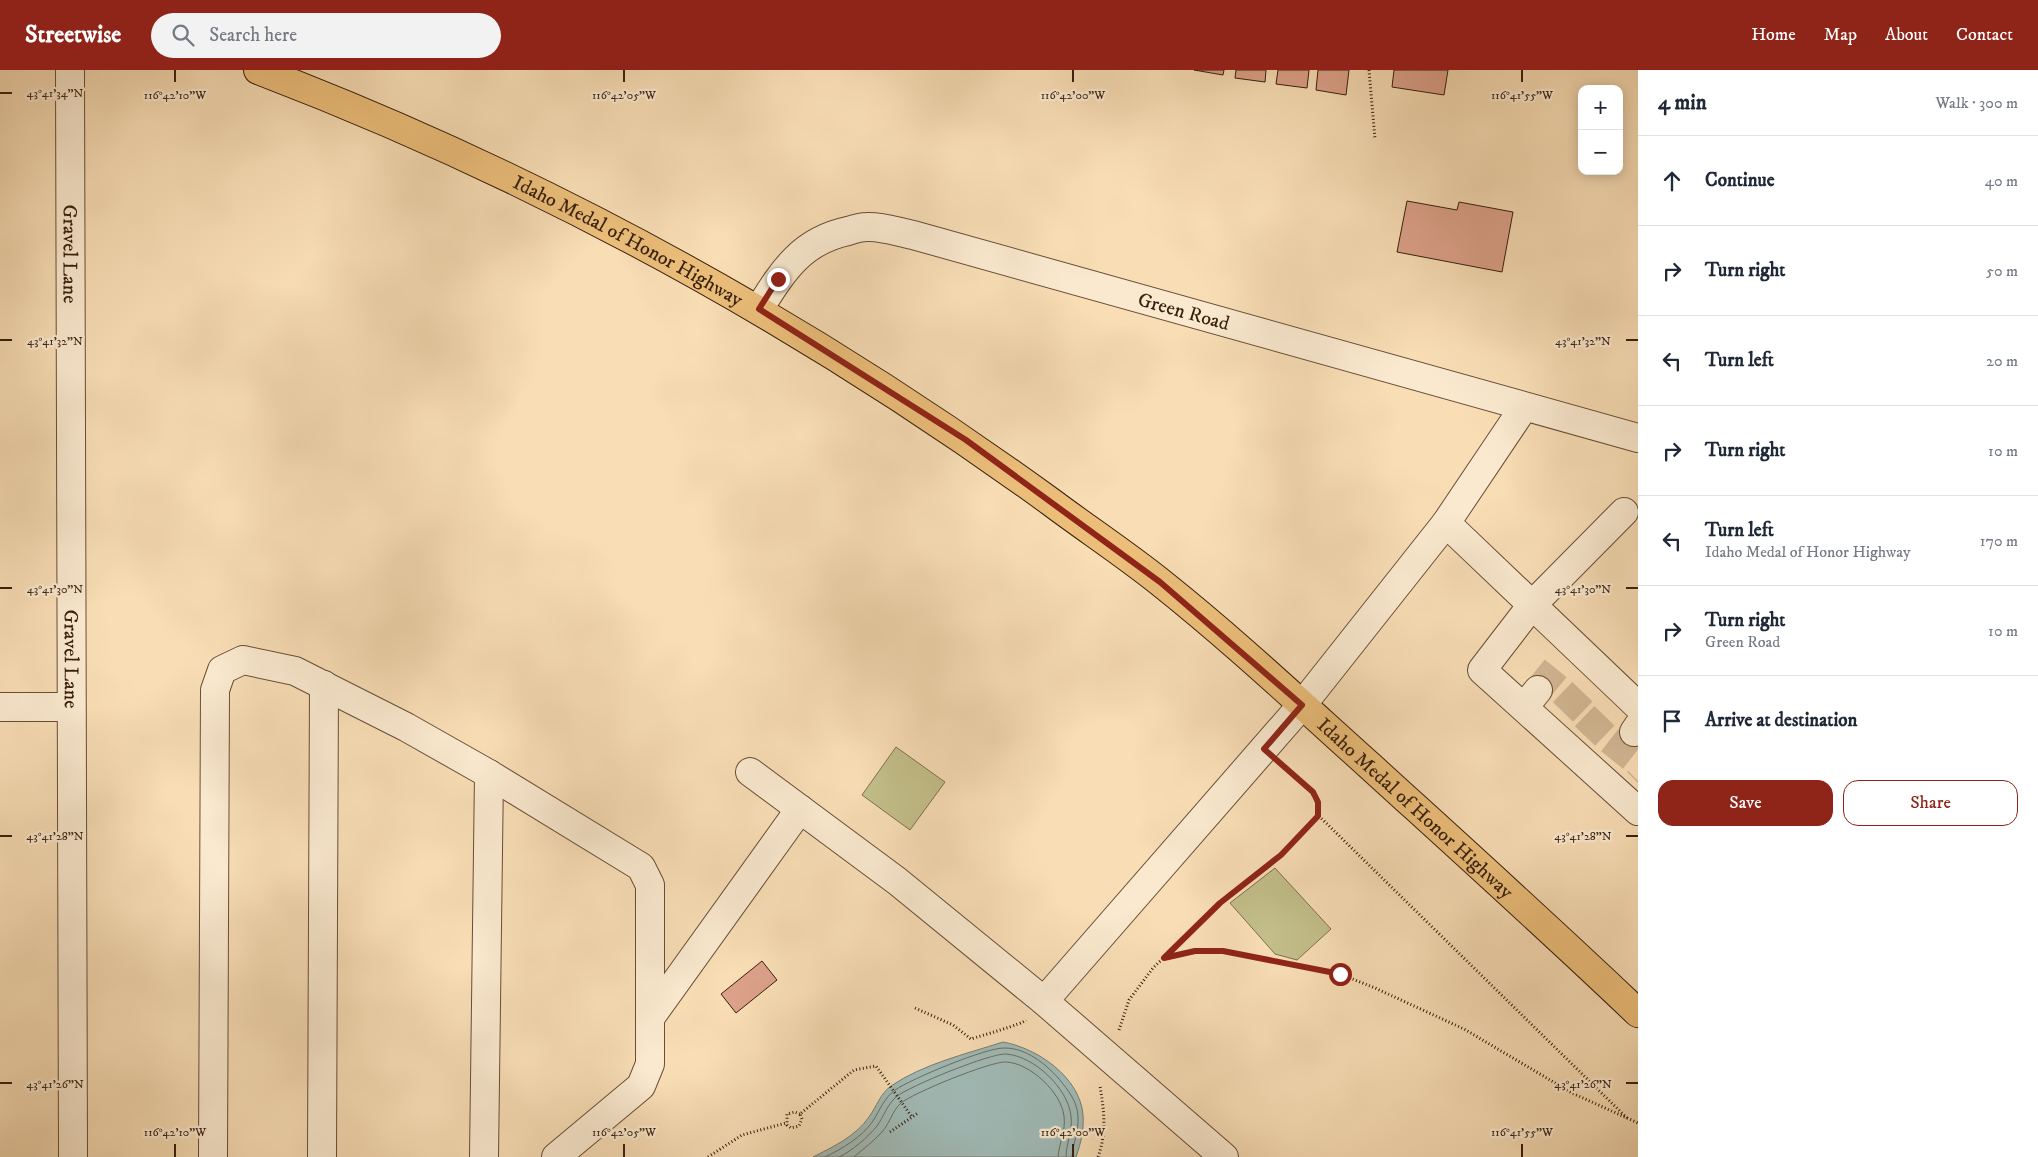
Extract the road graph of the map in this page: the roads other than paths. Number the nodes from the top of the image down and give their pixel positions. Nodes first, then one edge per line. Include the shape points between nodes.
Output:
1 (70, 70) edge
2 (258, 70) edge
3 (759, 309) junction
4 (1524, 408) junction
5 (1638, 438) edge
6 (1624, 512) dead end
7 (1446, 523) junction
8 (1532, 605) junction
9 (324, 685) junction
10 (1302, 705) junction
11 (0, 707) edge
12 (71, 707) junction
13 (1629, 714) edge
14 (750, 772) dead end
15 (489, 774) junction
16 (1633, 797) edge
17 (800, 809) junction
18 (1044, 1001) junction
19 (1638, 1012) edge
20 (650, 1018) junction
21 (1220, 1156) edge
22 (73, 1157) edge
23 (213, 1157) edge
24 (322, 1157) edge
25 (484, 1157) edge
26 (556, 1157) edge

1 - 12 street, Gravel Lane
2 - 3 main road, Idaho Medal of Honor Highway via 343,103 514,179 640,242
3 - 4 street, Green Road via 784,272 811,244 832,234 867,226 913,234
3 - 10 main road, Idaho Medal of Honor Highway via 966,440 1160,582
4 - 5 street, Green Road
4 - 7 street
6 - 8 street
7 - 8 street
7 - 10 street
8 - 13 street via 1567,654
8 - 16 street via 1482,670 1531,699
9 - 15 street
9 - 23 street via 295,671 243,660 222,670 215,690
9 - 24 street
10 - 18 street
10 - 19 main road, Idaho Medal of Honor Highway
11 - 12 street
12 - 22 street, Gravel Lane
14 - 17 street
15 - 20 street via 641,868 650,885
15 - 25 street
17 - 18 street via 897,881
17 - 20 street
18 - 21 street
20 - 26 street via 650,1064 641,1086

